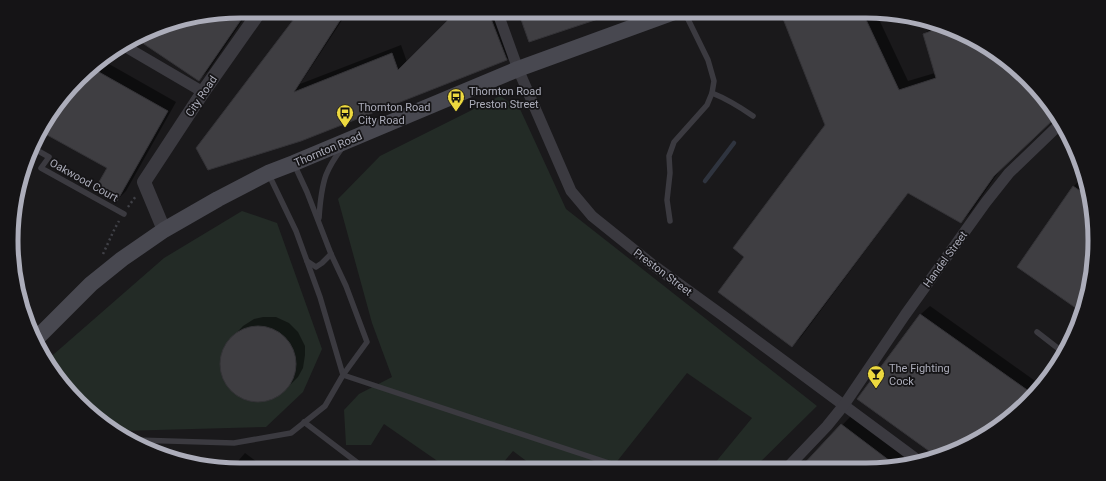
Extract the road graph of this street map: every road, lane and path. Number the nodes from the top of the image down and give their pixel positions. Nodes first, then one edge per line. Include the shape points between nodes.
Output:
1 (255, 18) edge
2 (500, 18) edge
3 (658, 18) edge
4 (687, 18) edge
5 (128, 48) edge
6 (518, 69) junction
7 (203, 92) junction
8 (712, 93) junction
9 (753, 116) dead end
10 (1057, 127) edge
11 (346, 141) junction
12 (37, 150) edge
13 (294, 163) junction
14 (268, 173) junction
15 (144, 182) junction
16 (124, 214) junction
17 (319, 220) junction
18 (670, 221) dead end
19 (164, 230) junction
20 (331, 254) junction
21 (103, 256) dead end
22 (307, 261) junction
23 (1038, 332) dead end
24 (39, 336) edge
25 (1059, 349) edge
26 (343, 375) junction
27 (844, 405) junction
28 (304, 422) junction
29 (142, 440) edge
30 (914, 457) edge
31 (358, 463) edge
32 (609, 463) edge
33 (792, 463) edge

1 - 7 street, City Road
2 - 6 street, Preston Street
3 - 6 main road, Thornton Road
4 - 8 lane via 708,60 714,80
5 - 7 street
6 - 11 main road, Thornton Road
6 - 27 street, Preston Street via 571,191 592,216 653,265
7 - 15 street, City Road
8 - 9 lane via 727,99
8 - 18 lane via 707,105 674,142 669,156 667,200
10 - 27 street, Handel Street via 1009,173 986,202
11 - 13 main road, Thornton Road
11 - 17 lane via 327,174 322,191
12 - 16 lane, Oakwood Court via 49,157 41,168
13 - 14 main road, Thornton Road
13 - 17 lane
14 - 19 main road, Thornton Road
14 - 22 lane via 296,231
15 - 16 path
15 - 19 street
16 - 21 path
17 - 20 lane
19 - 24 main road, Thornton Road via 91,284
20 - 22 lane via 316,267
20 - 26 lane via 367,342
22 - 26 lane
23 - 25 lane
26 - 28 lane via 325,406
26 - 32 lane
27 - 30 street, Preston Street
27 - 33 street, Handel Street
28 - 29 lane via 291,433 234,443
28 - 31 lane

